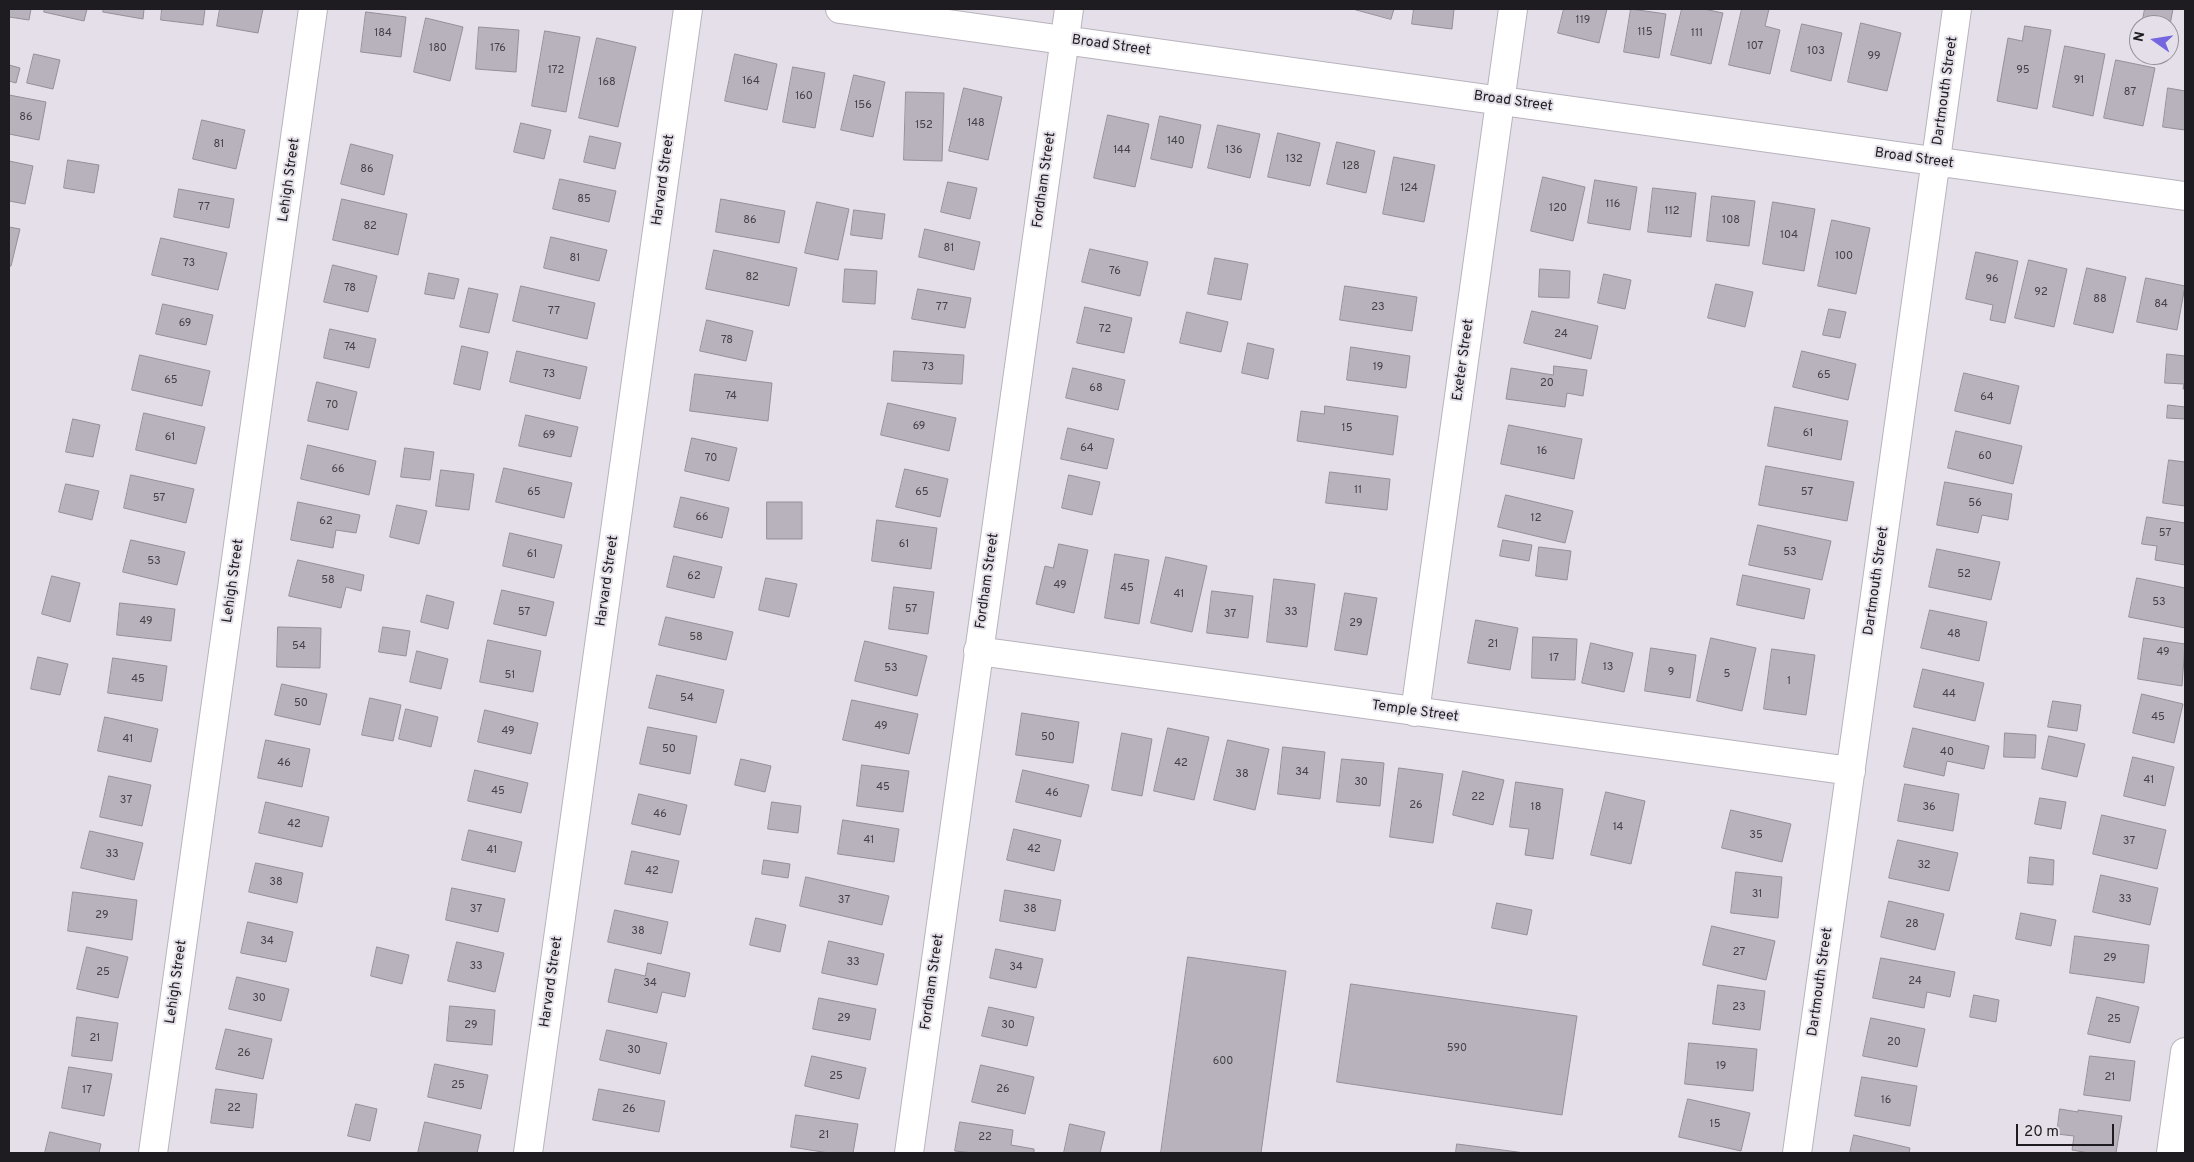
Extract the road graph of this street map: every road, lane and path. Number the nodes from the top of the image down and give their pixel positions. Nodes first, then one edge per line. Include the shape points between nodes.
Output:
1 (313, 9) edge
2 (688, 9) edge
3 (840, 9) edge
4 (1069, 9) edge
5 (1513, 9) edge
6 (1957, 9) edge
7 (1064, 40) junction
8 (1500, 101) junction
9 (1936, 162) junction
10 (2185, 196) edge
11 (978, 651) junction
12 (1415, 712) junction
13 (1851, 771) junction
14 (2185, 1052) edge
15 (154, 1153) edge
16 (528, 1153) edge
17 (909, 1153) edge
18 (1797, 1153) edge
19 (2171, 1153) edge

1 - 15 street, Lehigh Street
2 - 16 street, Harvard Street
3 - 7 street, Broad Street
4 - 7 street, Fordham Street
5 - 8 street, Exeter Street
6 - 9 street, Dartmouth Street
7 - 8 street, Broad Street
7 - 11 street, Fordham Street
8 - 9 street, Broad Street
8 - 12 street, Exeter Street
9 - 10 street, Broad Street
9 - 13 street, Dartmouth Street
11 - 12 street, Temple Street
11 - 17 street, Fordham Street
12 - 13 street, Temple Street
13 - 18 street, Dartmouth Street
14 - 19 street

